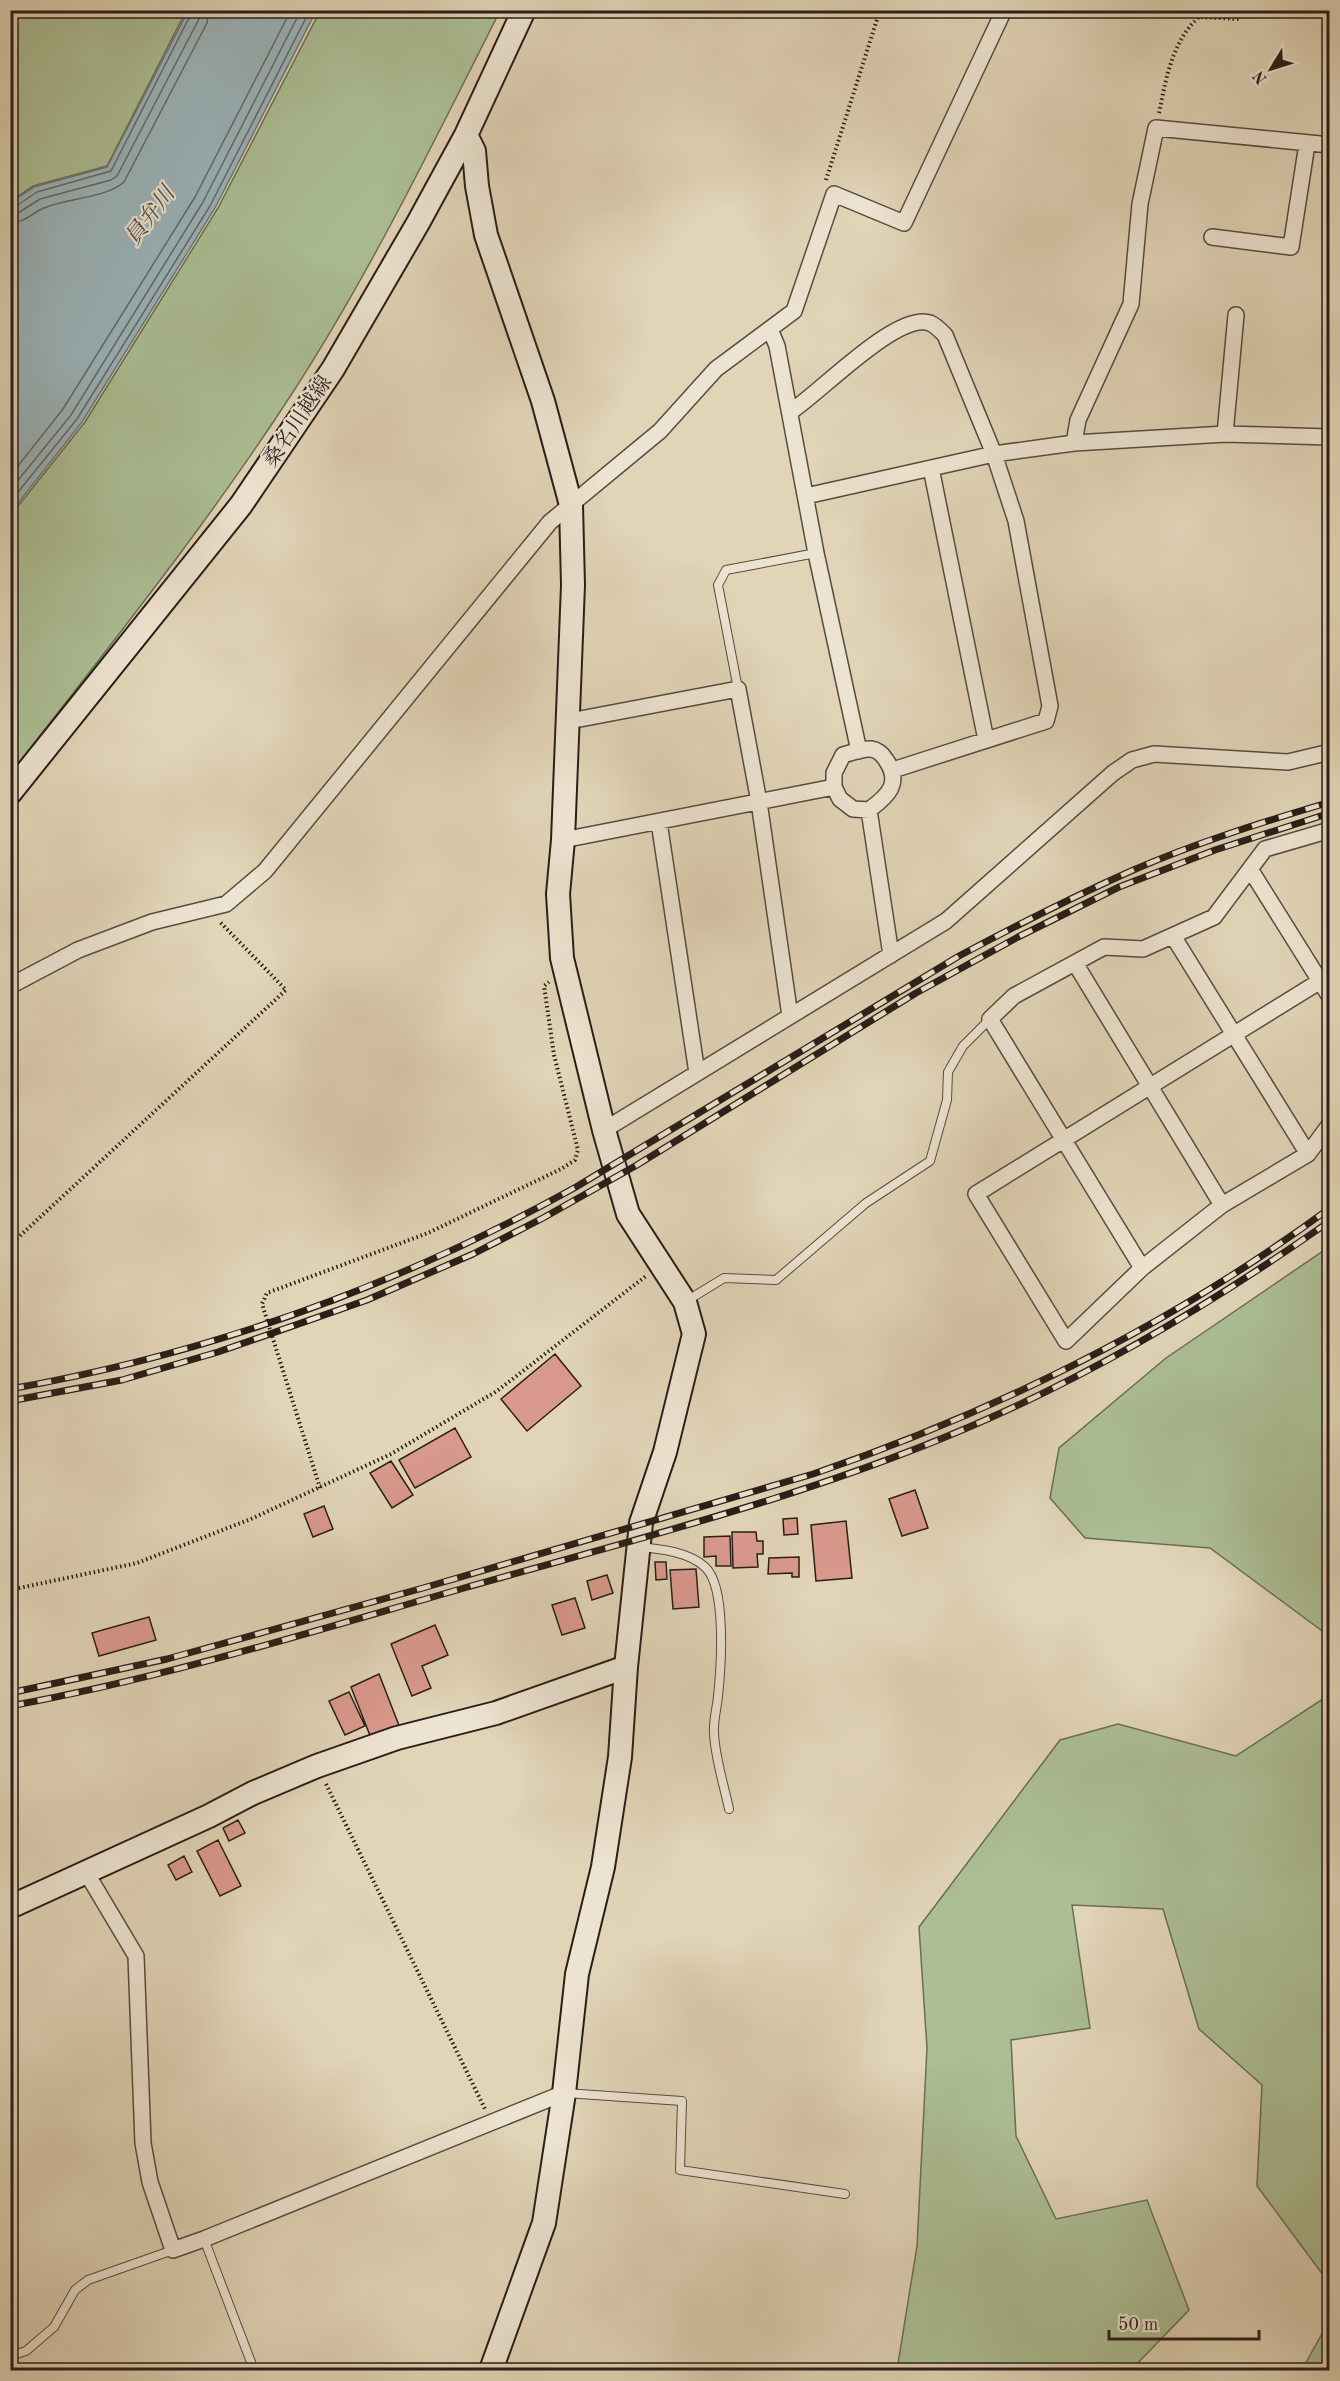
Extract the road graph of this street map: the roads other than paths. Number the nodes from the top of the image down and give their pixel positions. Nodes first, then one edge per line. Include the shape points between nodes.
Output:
1 (524, 10) edge
2 (1004, 10) edge
3 (466, 135) junction
4 (1307, 144) junction
5 (1329, 145) edge
6 (1212, 237) dead end
7 (1236, 315) dead end
8 (770, 329) junction
9 (789, 412) junction
10 (1225, 434) junction
11 (1329, 437) edge
12 (1074, 443) junction
13 (994, 454) junction
14 (931, 468) junction
15 (806, 496) junction
16 (571, 505) junction
17 (816, 553) junction
18 (738, 689) junction
19 (568, 719) junction
20 (986, 740) junction
21 (859, 751) junction
22 (1329, 752) edge
23 (893, 770) junction
24 (834, 787) junction
25 (10, 793) edge
26 (759, 802) junction
27 (869, 810) junction
28 (659, 822) junction
29 (1329, 830) edge
30 (563, 840) junction
31 (1250, 869) junction
32 (1173, 936) junction
33 (891, 955) junction
34 (1075, 963) junction
35 (1324, 978) edge
36 (10, 986) edge
37 (1329, 997) edge
38 (790, 1016) junction
39 (990, 1019) junction
40 (1234, 1034) junction
41 (697, 1073) junction
42 (1150, 1087) junction
43 (1329, 1124) edge
44 (604, 1130) junction
45 (1064, 1141) junction
46 (1308, 1154) junction
47 (1222, 1205) junction
48 (1142, 1268) junction
49 (685, 1302) junction
50 (639, 1547) junction
51 (626, 1667) junction
52 (729, 1809) dead end
53 (86, 1872) junction
54 (10, 1907) edge
55 (564, 2093) junction
56 (845, 2194) dead end
57 (204, 2239) junction
58 (173, 2250) junction
59 (10, 2356) edge
60 (254, 2370) edge
61 (491, 2370) edge

1 - 3 street, 桑名川越線
2 - 8 street via 904,223 834,194 794,311
3 - 16 street via 474,151 486,235 543,401
3 - 25 street, 桑名川越線 via 333,369 241,505
4 - 5 street
4 - 6 street via 1291,247
4 - 12 street via 1156,129 1140,204 1131,304 1078,420
7 - 10 street
8 - 9 street via 777,345
8 - 16 street via 716,369 660,431
9 - 13 street via 889,333 909,323 930,323 945,335
9 - 15 street
10 - 11 street
10 - 12 street
12 - 13 street
13 - 14 street
13 - 20 street via 1016,521 1050,706 1046,720
14 - 15 street
14 - 20 street
15 - 17 street
16 - 19 street via 573,585
16 - 36 street via 550,522 265,871 226,904 152,922 78,950
17 - 18 lane via 726,570 718,585
17 - 21 street
18 - 19 street via 580,720
18 - 26 street
19 - 30 street
20 - 23 street
21 - 23 street via 871,749 882,754
21 - 24 street via 843,755 834,773
22 - 33 street via 1288,762 1154,754 1132,760 1113,772 946,921
23 - 27 street via 892,787 886,797
24 - 26 street
24 - 27 street via 840,799 853,809
26 - 28 street
26 - 38 street
27 - 33 street
28 - 30 street
28 - 41 street
29 - 31 street via 1265,849
30 - 44 street via 558,894 562,958
31 - 32 street via 1214,917
31 - 35 street
32 - 34 street via 1143,949 1104,946
32 - 40 street
33 - 38 street
34 - 39 street via 1014,996
34 - 42 street
35 - 37 street
35 - 40 street
38 - 41 street
39 - 45 street
39 - 49 lane via 963,1046 948,1072 947,1100 930,1161 866,1203 776,1280 724,1278
40 - 42 street
40 - 46 street
41 - 44 street
42 - 45 street
42 - 47 street
43 - 46 street
44 - 49 street via 628,1214
45 - 48 street
45 - 48 street via 976,1194 1066,1341
46 - 47 street
47 - 48 street
49 - 50 street via 694,1334 665,1452 641,1523
50 - 51 street
50 - 52 lane via 696,1560 711,1572 715,1582 720,1634 714,1732
51 - 53 street via 496,1713 397,1738 317,1766
51 - 55 street via 620,1757 603,1867 577,1974
53 - 54 street
53 - 58 street via 136,1956 143,2143 150,2182
55 - 56 lane via 682,2101 680,2170
55 - 57 street
55 - 61 street via 544,2223
57 - 58 street
57 - 60 lane
58 - 59 lane via 88,2280 75,2290 54,2327 26,2351

